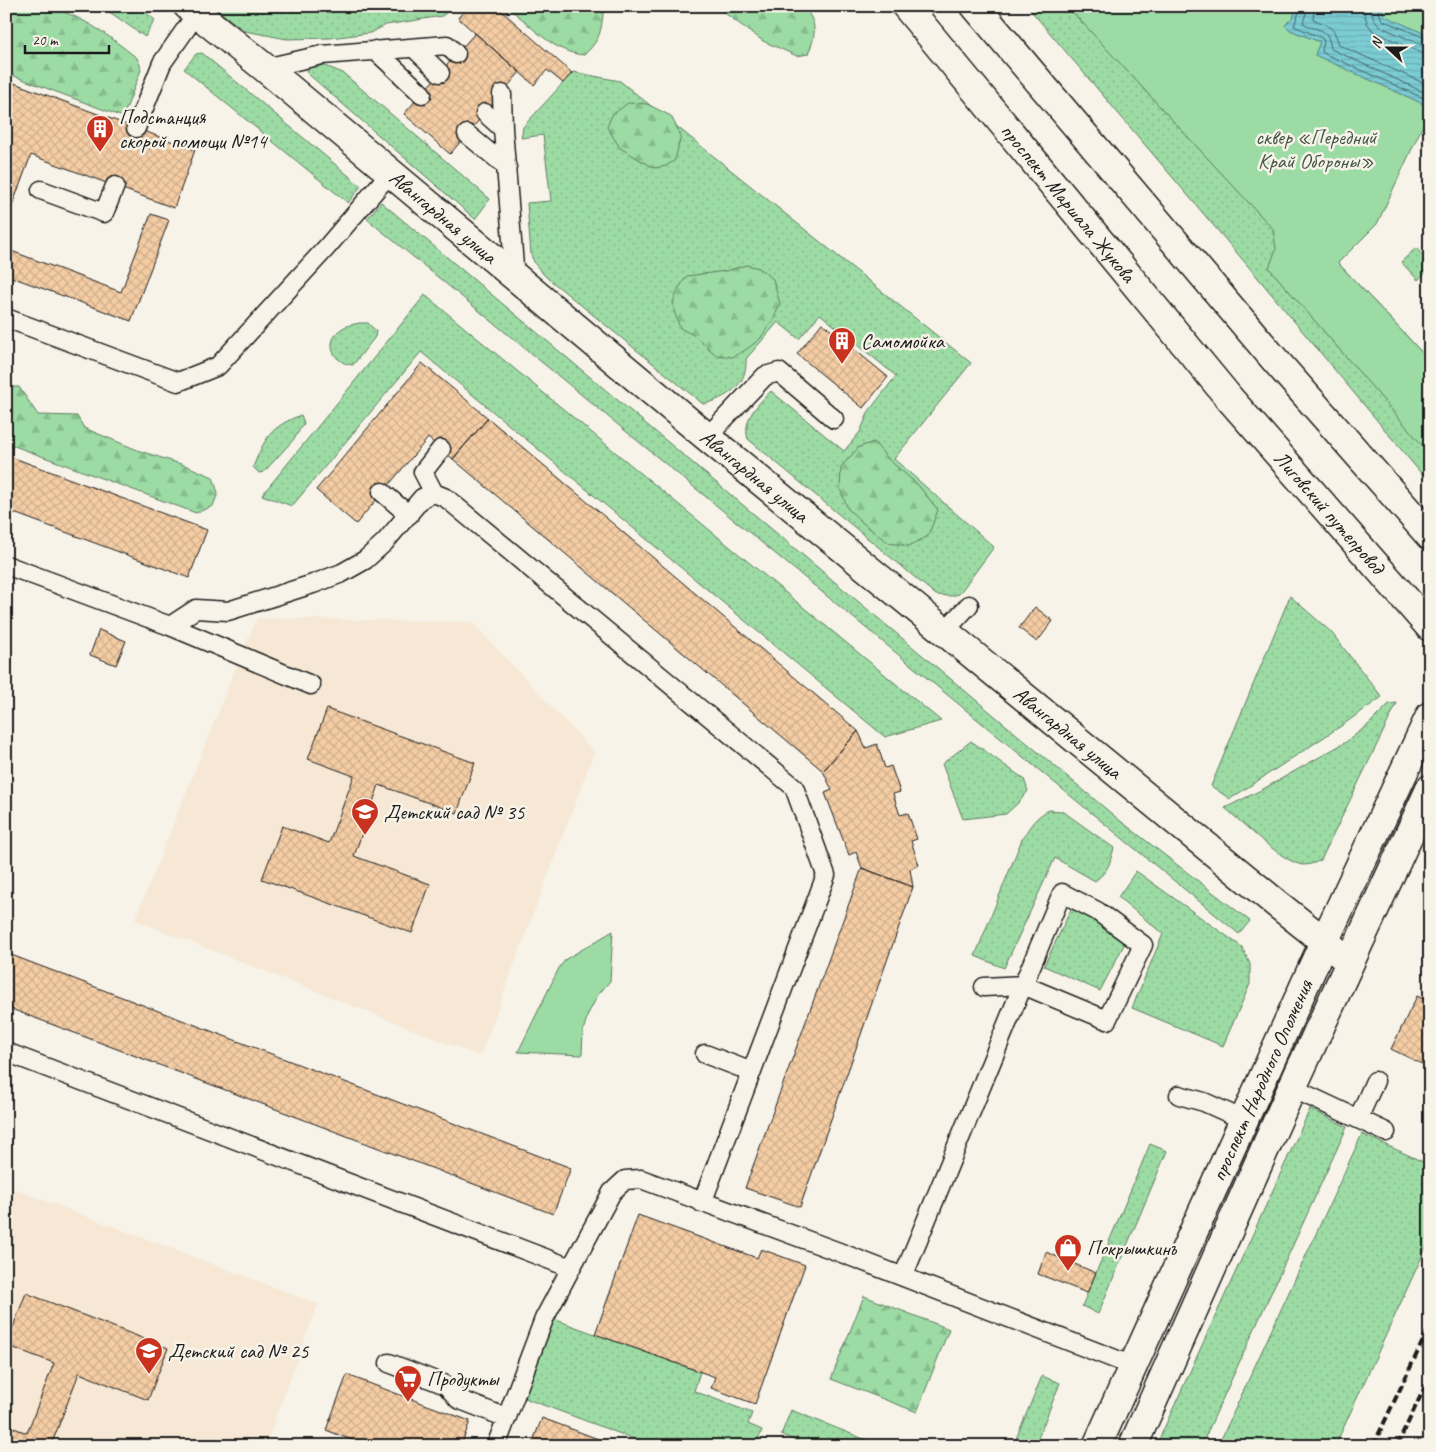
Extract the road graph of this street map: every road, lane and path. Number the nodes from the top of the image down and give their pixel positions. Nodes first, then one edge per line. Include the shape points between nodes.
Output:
1 (906, 6) edge
2 (975, 6) edge
3 (192, 10) edge
4 (414, 48) junction
5 (375, 50) junction
6 (456, 54) dead end
7 (265, 68) junction
8 (440, 73) dead end
9 (422, 94) dead end
10 (502, 94) dead end
11 (485, 113) dead end
12 (136, 128) dead end
13 (503, 129) junction
14 (467, 134) dead end
15 (507, 167) junction
16 (390, 173) junction
17 (115, 186) dead end
18 (41, 190) dead end
19 (515, 278) junction
20 (6, 318) edge
21 (1230, 398) joint
22 (834, 419) dead end
23 (707, 437) junction
24 (441, 449) dead end
25 (382, 492) dead end
26 (434, 493) junction
27 (409, 515) junction
28 (1430, 536) edge
29 (6, 565) edge
30 (969, 604) dead end
31 (170, 626) junction
32 (1430, 627) edge
33 (945, 631) junction
34 (311, 685) dead end
35 (1430, 716) edge
36 (1427, 802) edge
37 (1324, 942) junction
38 (1350, 961) junction
39 (1023, 985) junction
40 (984, 987) dead end
41 (6, 1052) edge
42 (705, 1054) dead end
43 (752, 1072) junction
44 (1375, 1081) dead end
45 (1292, 1088) junction
46 (1179, 1095) dead end
47 (1358, 1119) junction
48 (1244, 1120) junction
49 (1386, 1132) dead end
50 (702, 1203) junction
51 (571, 1268) junction
52 (903, 1277) junction
53 (389, 1363) dead end
54 (1133, 1366) junction
55 (507, 1418) junction
56 (496, 1446) edge
57 (1097, 1446) edge
58 (1133, 1446) edge

1 - 21 main road, проспект Маршала Жукова
2 - 28 main road via 1275,360
3 - 7 main road, Авангардная улица
3 - 12 lane via 162,63
4 - 5 lane
4 - 6 lane via 447,45
4 - 8 lane
5 - 7 lane via 307,57
5 - 9 lane
7 - 16 main road, Авангардная улица
10 - 13 lane
11 - 13 lane
13 - 15 lane
14 - 15 lane
15 - 19 lane
16 - 19 main road, Авангардная улица
16 - 20 lane via 218,366 178,382
17 - 18 lane via 104,213
19 - 23 main road, Авангардная улица
21 - 32 main road, Лиговский путепровод
22 - 23 lane via 779,372 764,376
23 - 33 main road, Авангардная улица
24 - 26 lane via 423,472
25 - 27 lane
26 - 27 lane via 422,498
26 - 43 lane via 446,498 794,787 826,875
27 - 31 lane via 364,560 342,573 228,610 196,609
29 - 31 lane
30 - 33 lane
31 - 34 lane
33 - 37 main road, Авангардная улица
35 - 37 main road, проспект Народного Ополчения
36 - 38 main road, проспект Народного Ополчения
37 - 38 main road, Авангардная улица
37 - 48 main road, проспект Народного Ополчения
38 - 45 main road, проспект Народного Ополчения
39 - 39 lane via 1107,1020 1143,945 1097,911 1062,893
39 - 40 lane
39 - 52 lane
41 - 51 lane
42 - 43 lane
43 - 50 lane
44 - 47 lane
45 - 47 lane
45 - 58 main road, проспект Народного Ополчения
46 - 48 lane
47 - 49 lane
48 - 54 main road, проспект Народного Ополчения
50 - 51 lane via 642,1179 625,1180 612,1192
50 - 52 lane
51 - 55 lane via 544,1319
52 - 54 lane
53 - 55 lane via 446,1386 458,1400
54 - 57 main road, проспект Народного Ополчения
55 - 56 lane

